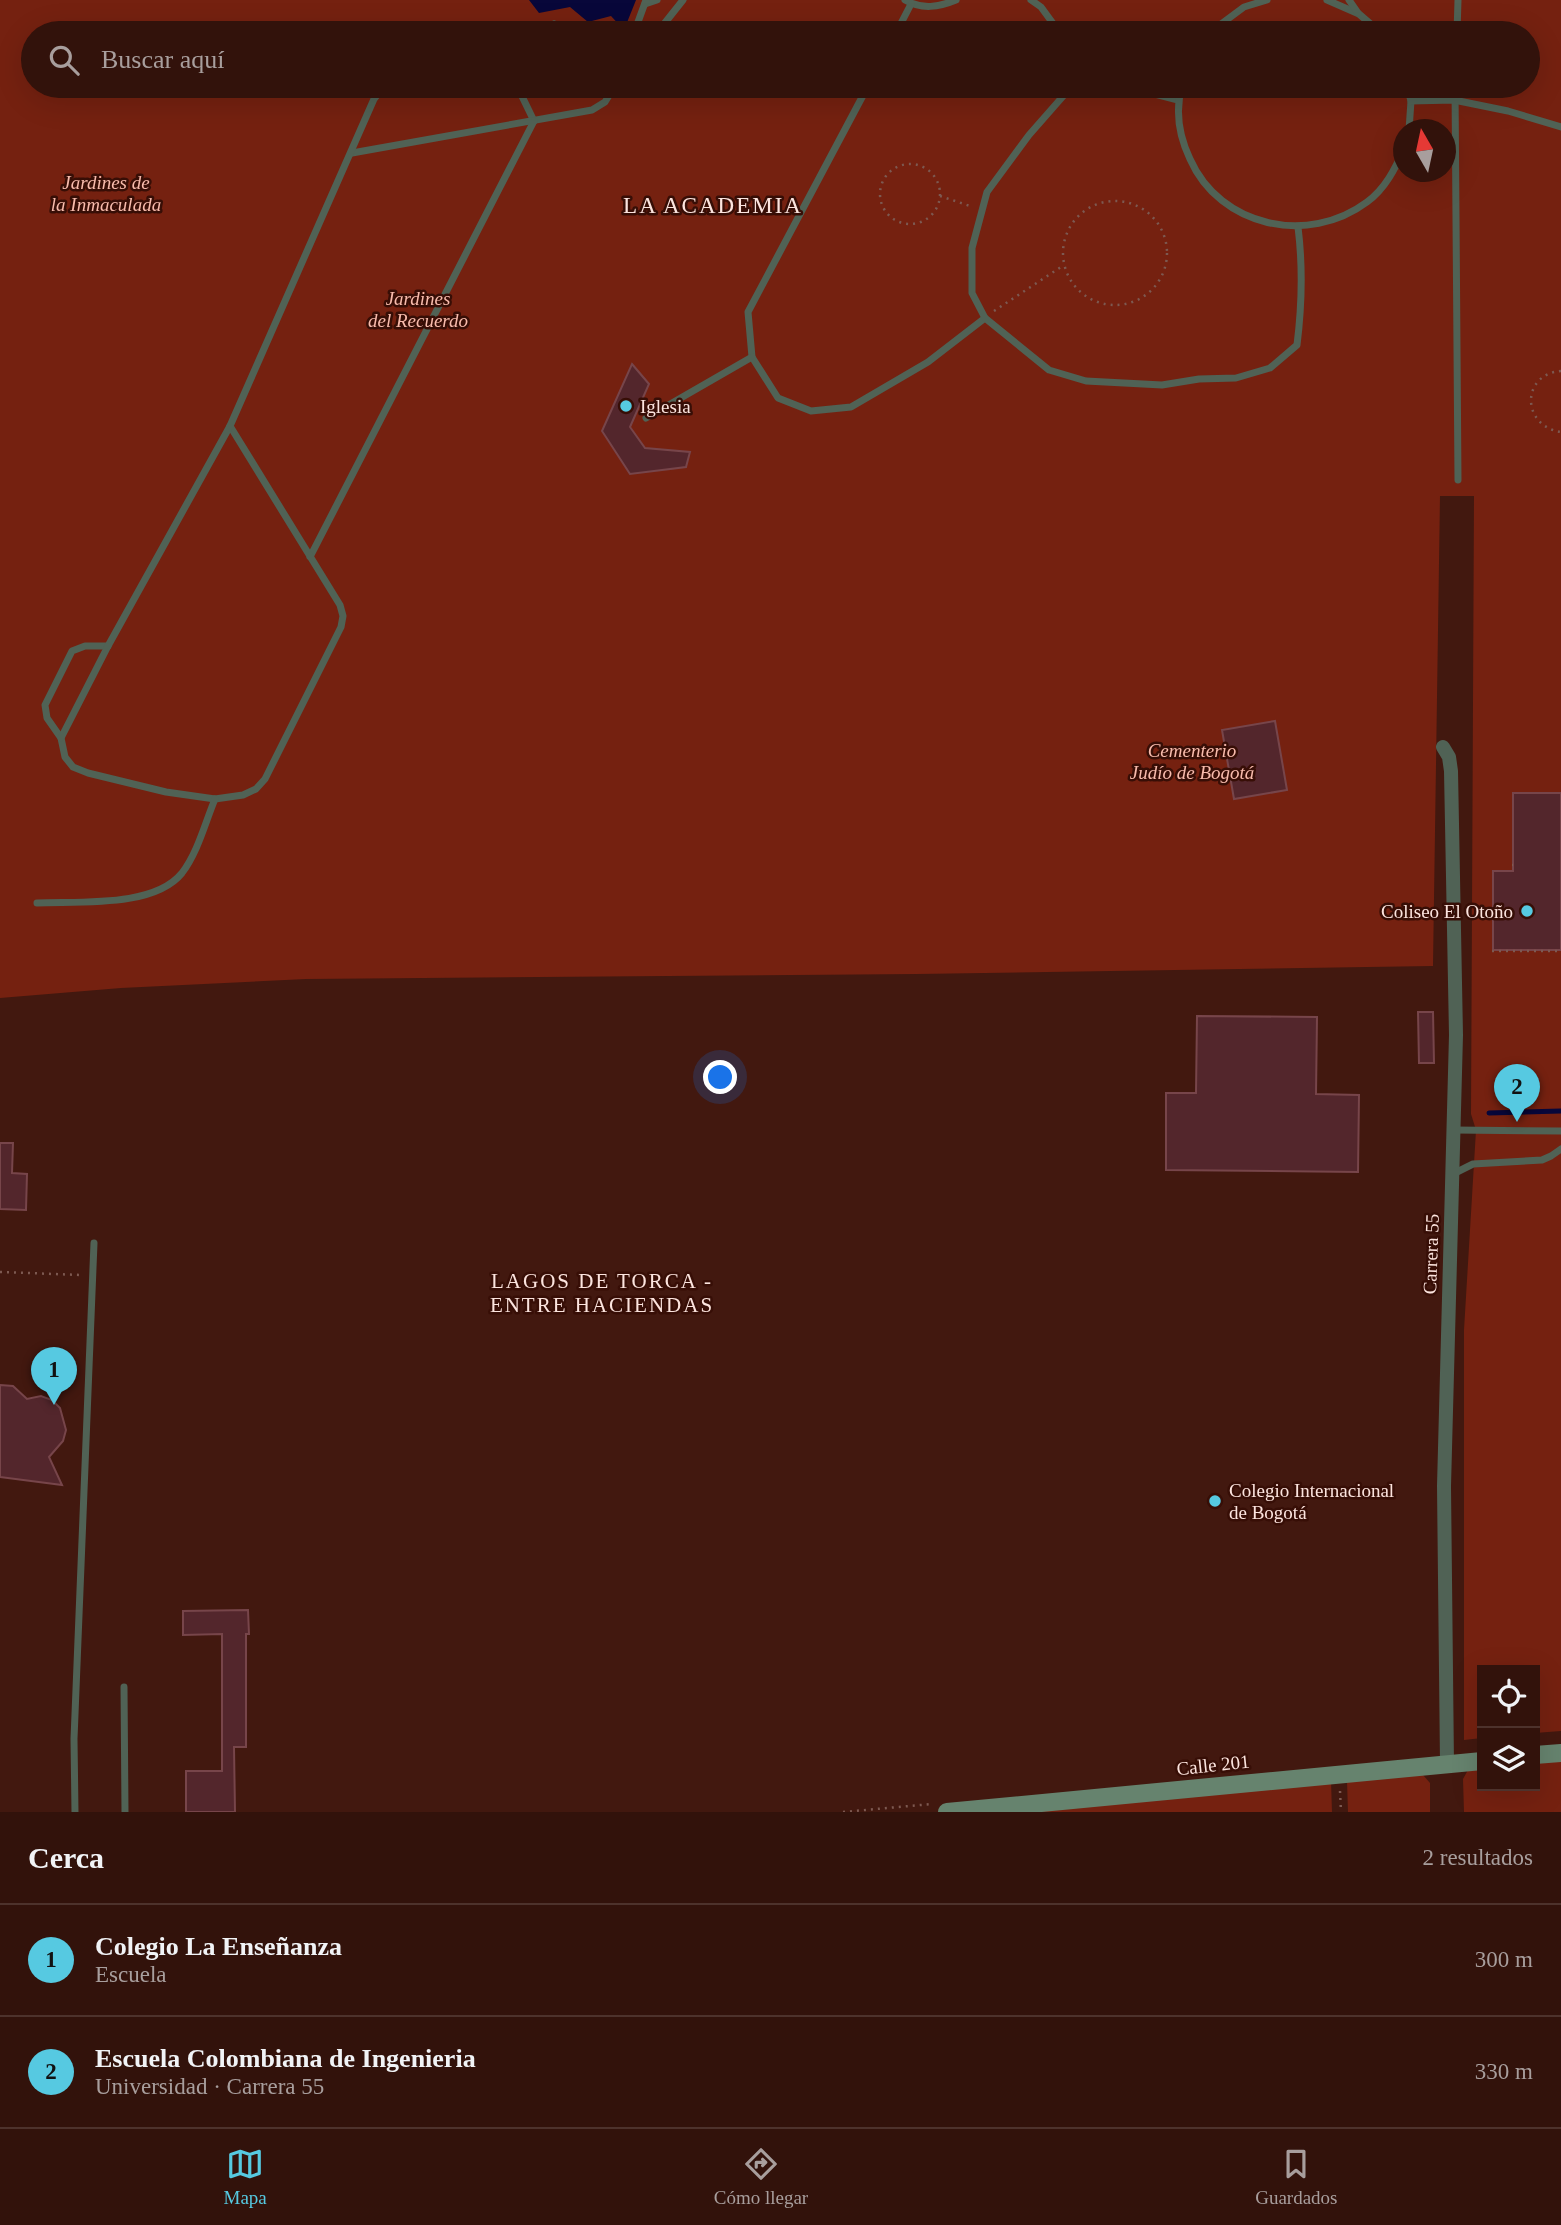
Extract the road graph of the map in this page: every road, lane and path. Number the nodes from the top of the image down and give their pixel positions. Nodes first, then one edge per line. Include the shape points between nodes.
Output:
1 (657, 0) edge
2 (683, 0) edge
3 (956, 0) edge
4 (1031, 0) edge
5 (1267, 0) edge
6 (1327, 0) edge
7 (1349, 0) edge
8 (1458, 0) edge
9 (646, 2) edge
10 (908, 2) edge
11 (1359, 14) junction
12 (639, 21) edge
13 (666, 21) edge
14 (901, 21) edge
15 (1051, 21) edge
16 (1225, 21) edge
17 (1367, 21) edge
18 (1457, 21) edge
19 (375, 98) edge
20 (523, 98) edge
21 (608, 98) edge
22 (862, 98) edge
23 (1061, 98) edge
24 (1170, 98) edge
25 (1410, 98) edge
26 (1178, 100) joint
27 (1454, 100) junction
28 (1411, 101) junction
29 (1410, 119) edge
30 (534, 121) junction
31 (1561, 127) edge
32 (352, 153) junction
33 (1393, 173) edge
34 (940, 196) junction
35 (982, 210) junction
36 (1298, 227) junction
37 (1064, 265) junction
38 (985, 318) junction
39 (752, 357) junction
40 (1561, 371) edge
41 (646, 418) dead end
42 (230, 426) junction
43 (1561, 432) edge
44 (1458, 480) dead end
45 (310, 556) junction
46 (108, 646) junction
47 (61, 738) junction
48 (1443, 747) dead end
49 (215, 799) junction
50 (37, 903) dead end
51 (1492, 951) dead end
52 (1561, 951) edge
53 (1454, 1130) junction
54 (1561, 1131) edge
55 (1561, 1149) edge
56 (1452, 1175) junction
57 (94, 1243) dead end
58 (0, 1272) edge
59 (93, 1275) junction
60 (124, 1686) dead end
61 (1561, 1753) edge
62 (1540, 1755) edge
63 (1477, 1761) edge
64 (1447, 1764) junction
65 (1340, 1781) dead end
66 (75, 1812) edge
67 (125, 1812) edge
68 (947, 1812) edge
69 (1341, 1812) edge

1 - 9 lane
2 - 13 lane
3 - 10 lane via 926,7
4 - 15 lane
5 - 16 lane via 1244,7
6 - 11 lane
7 - 11 lane
8 - 18 lane
9 - 12 lane
10 - 14 lane
11 - 17 lane
19 - 32 lane
20 - 30 lane
21 - 30 lane via 592,110
22 - 39 lane via 748,312
23 - 35 lane via 987,192
24 - 26 lane
25 - 28 lane
26 - 36 lane via 1181,139 1197,175 1224,204 1259,222
27 - 28 lane
27 - 31 lane
27 - 44 lane
28 - 29 lane
30 - 32 lane
30 - 45 lane
32 - 42 lane
33 - 36 lane via 1368,201 1335,220
34 - 34 path via 932,214 915,224 904,224 887,214 880,195 892,170 910,165 935,178
34 - 35 path
35 - 38 lane via 972,248 972,293
36 - 38 lane via 1302,262 1297,345 1270,368 1236,378 1162,385 1086,381 1049,370
37 - 37 path via 1068,231 1092,207 1109,202 1142,208 1164,234 1168,251 1158,283 1131,303 1114,305 1089,298 1071,281
37 - 38 path
38 - 39 lane via 928,362 851,407 811,411 778,398
39 - 41 lane
40 - 43 path via 1539,380 1531,398 1534,417 1541,425
42 - 45 lane
42 - 46 lane
45 - 49 lane via 340,605 341,627 265,779 243,795
46 - 47 lane
46 - 47 lane via 72,651 45,705 47,718
47 - 49 lane via 65,757 73,767 88,773
48 - 53 street, Carrera 55 via 1451,771
49 - 50 lane via 192,855 167,887 149,896
51 - 52 path
53 - 54 lane
53 - 56 street, Carrera 55
55 - 56 lane via 1542,1160 1473,1164
56 - 64 street, Carrera 55 via 1444,1486
57 - 59 lane
58 - 59 path
59 - 66 lane
60 - 67 lane
61 - 62 main road
63 - 64 main road, Calle 201
64 - 68 main road, Calle 201
65 - 69 path

